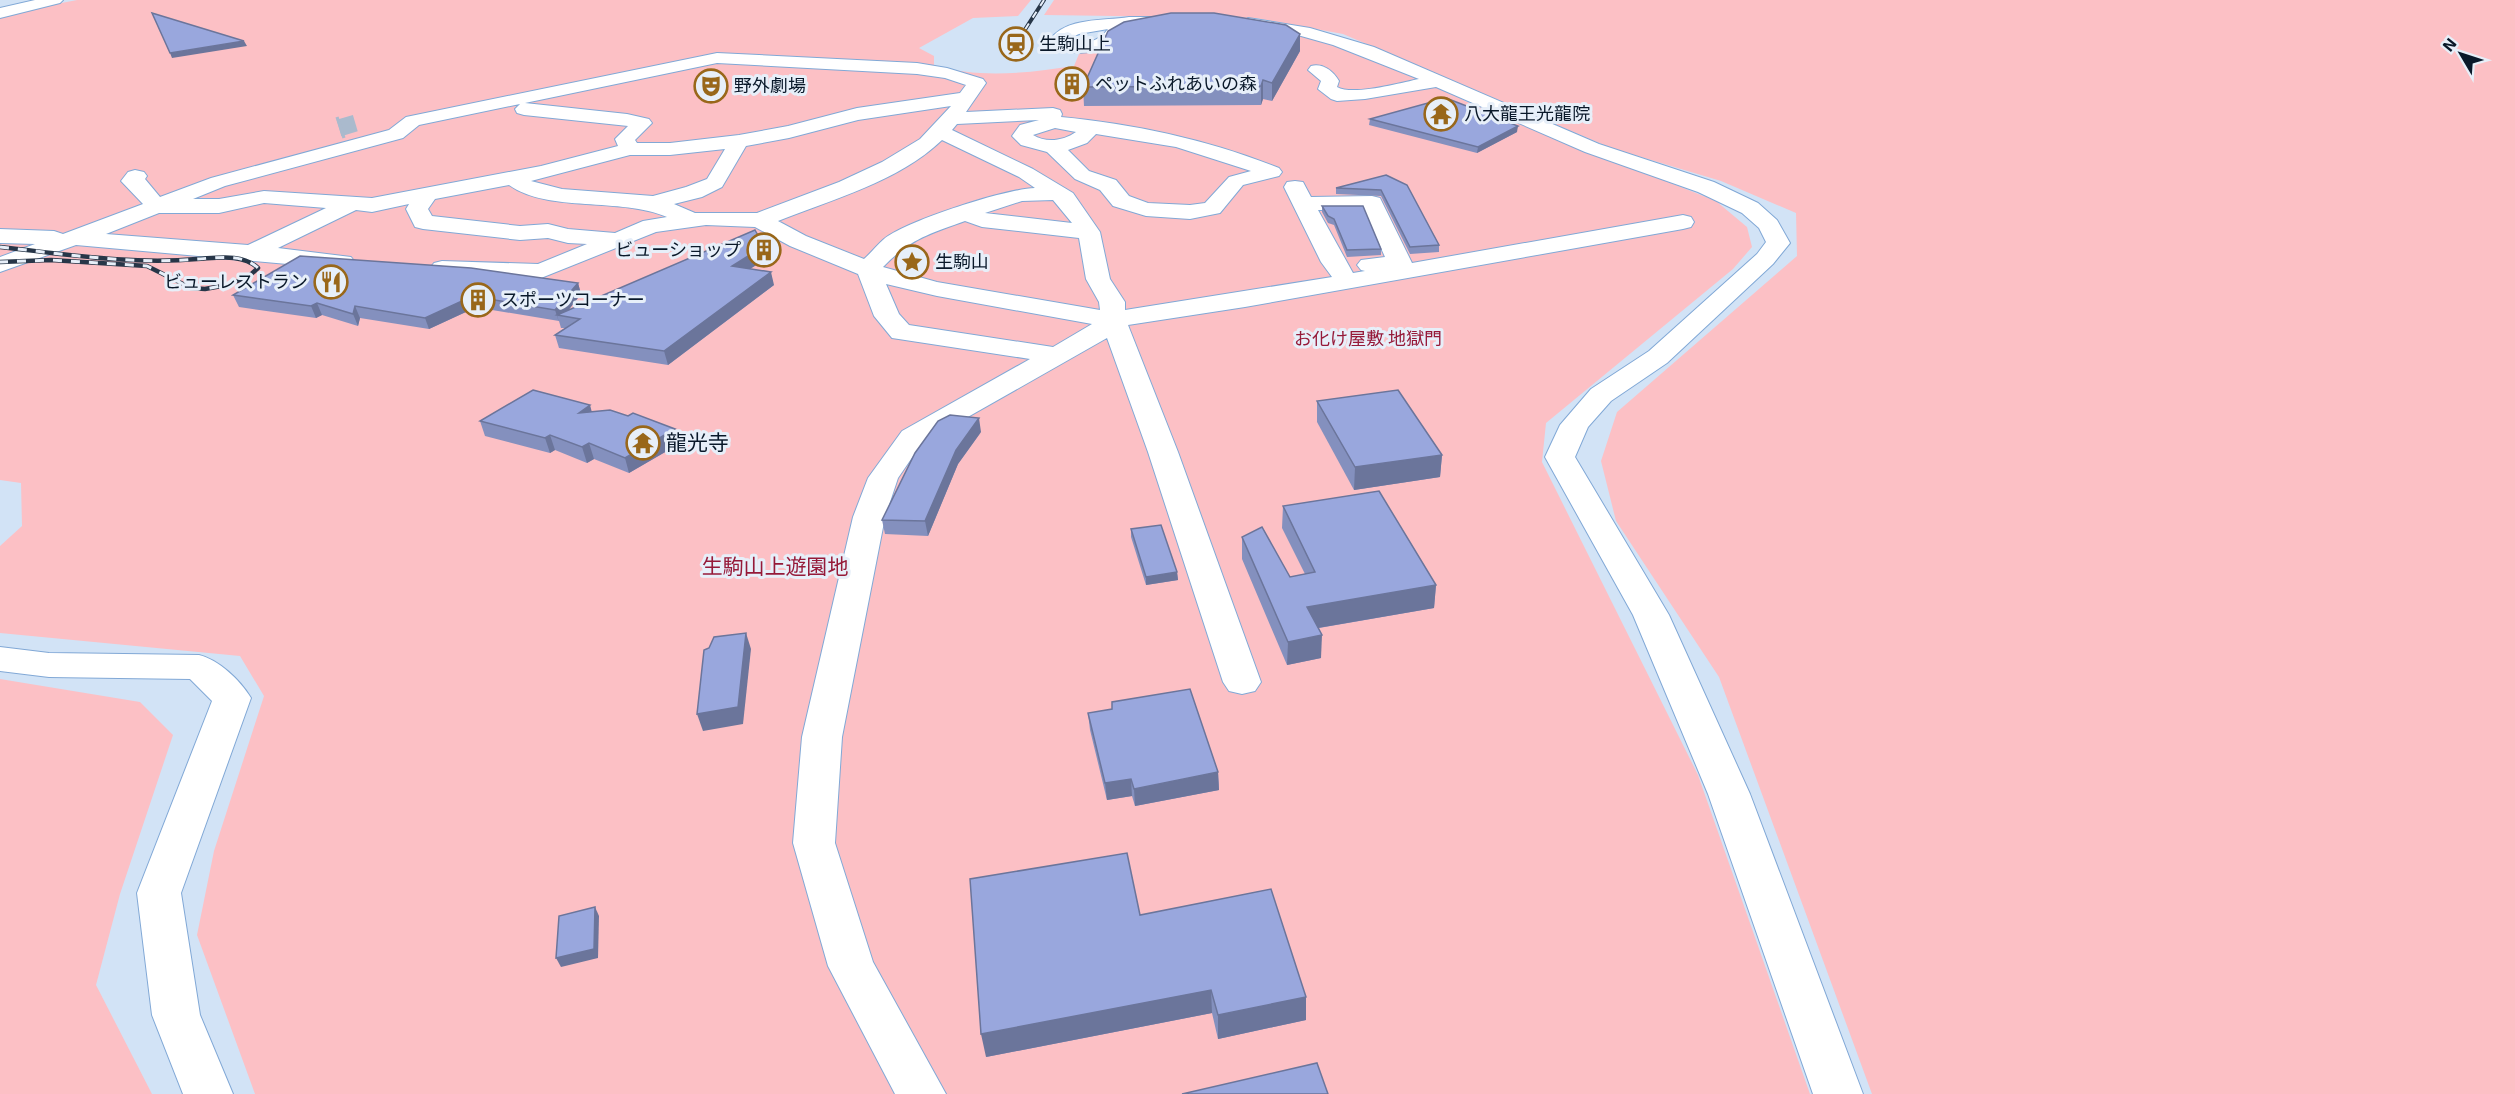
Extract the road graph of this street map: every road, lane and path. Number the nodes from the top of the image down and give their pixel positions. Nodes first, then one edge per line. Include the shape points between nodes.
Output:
1 (55, 0) edge
2 (0, 13) edge
3 (1129, 22) edge
4 (1317, 70) dead end
5 (1441, 81) junction
6 (966, 98) junction
7 (518, 99) junction
8 (945, 124) junction
9 (1079, 126) junction
10 (739, 141) junction
11 (1052, 145) junction
12 (630, 149) junction
13 (305, 159) junction
14 (1272, 172) junction
15 (512, 177) junction
16 (135, 179) dead end
17 (1058, 193) junction
18 (427, 195) junction
19 (562, 195) junction
20 (590, 196) junction
21 (264, 197) junction
22 (653, 203) junction
23 (353, 204) junction
24 (1304, 204) junction
25 (156, 206) junction
26 (964, 213) junction
27 (693, 220) junction
28 (760, 220) junction
29 (1683, 222) dead end
30 (469, 228) junction
31 (1089, 232) junction
32 (0, 236) edge
33 (74, 238) junction
34 (617, 239) junction
35 (251, 252) junction
36 (367, 264) edge
37 (0, 265) edge
38 (425, 267) edge
39 (868, 269) junction
40 (1342, 274) junction
41 (1113, 320) junction
42 (1055, 355) junction
43 (0, 659) edge
44 (1242, 682) dead end
45 (208, 1094) edge
46 (921, 1094) edge
47 (1838, 1094) edge

1 - 2 street
3 - 5 street via 1271,25 1338,40
4 - 5 street via 1327,76 1327,89 1337,95
5 - 47 street via 1592,148 1706,187 1750,208 1769,225 1778,243 1658,357 1601,395 1575,425 1560,457 1651,615 1729,794
6 - 7 street via 977,83 926,68 717,58
6 - 8 street
6 - 10 street via 857,114
7 - 12 street via 524,110 642,123 625,139
7 - 13 street via 413,121 396,134
8 - 9 street via 1075,113 1083,119
8 - 17 street
8 - 28 street via 925,144 876,173
9 - 11 street via 1086,134 1078,140
9 - 11 street via 1044,123 1023,132 1025,140 1031,143
9 - 14 street via 1177,141
10 - 12 street
10 - 22 street via 715,183
11 - 14 street via 1082,175 1108,185 1120,201 1146,210 1190,212 1212,208 1236,182
12 - 15 street
12 - 20 street via 618,158 609,183
13 - 21 street via 298,181
13 - 25 street via 218,182
14 - 24 street via 1294,186
15 - 18 street
15 - 19 street via 526,187
16 - 25 street
17 - 26 street via 1022,195
17 - 31 street
18 - 23 street via 372,205
18 - 30 street via 417,209 423,222
19 - 20 street
19 - 30 street
20 - 22 street
21 - 23 street
21 - 25 street via 219,206
22 - 27 street
23 - 35 street
24 - 40 street
24 - 40 street via 1372,203 1400,264
25 - 33 street
26 - 31 street via 982,220
26 - 39 street via 893,243
27 - 28 street
27 - 34 street via 651,226
28 - 39 street via 798,241
29 - 40 street
30 - 34 street
31 - 41 street via 1098,279 1112,302
32 - 33 street
33 - 35 street
33 - 37 street
34 - 38 street via 540,271
35 - 36 street
39 - 41 street via 937,289
39 - 42 street via 887,316 901,333
40 - 41 street
41 - 42 street
41 - 44 street
42 - 46 street via 912,437 883,478 868,517 822,737 814,843 851,966
43 - 45 street via 49,665 199,667 232,698 159,893 176,1015

